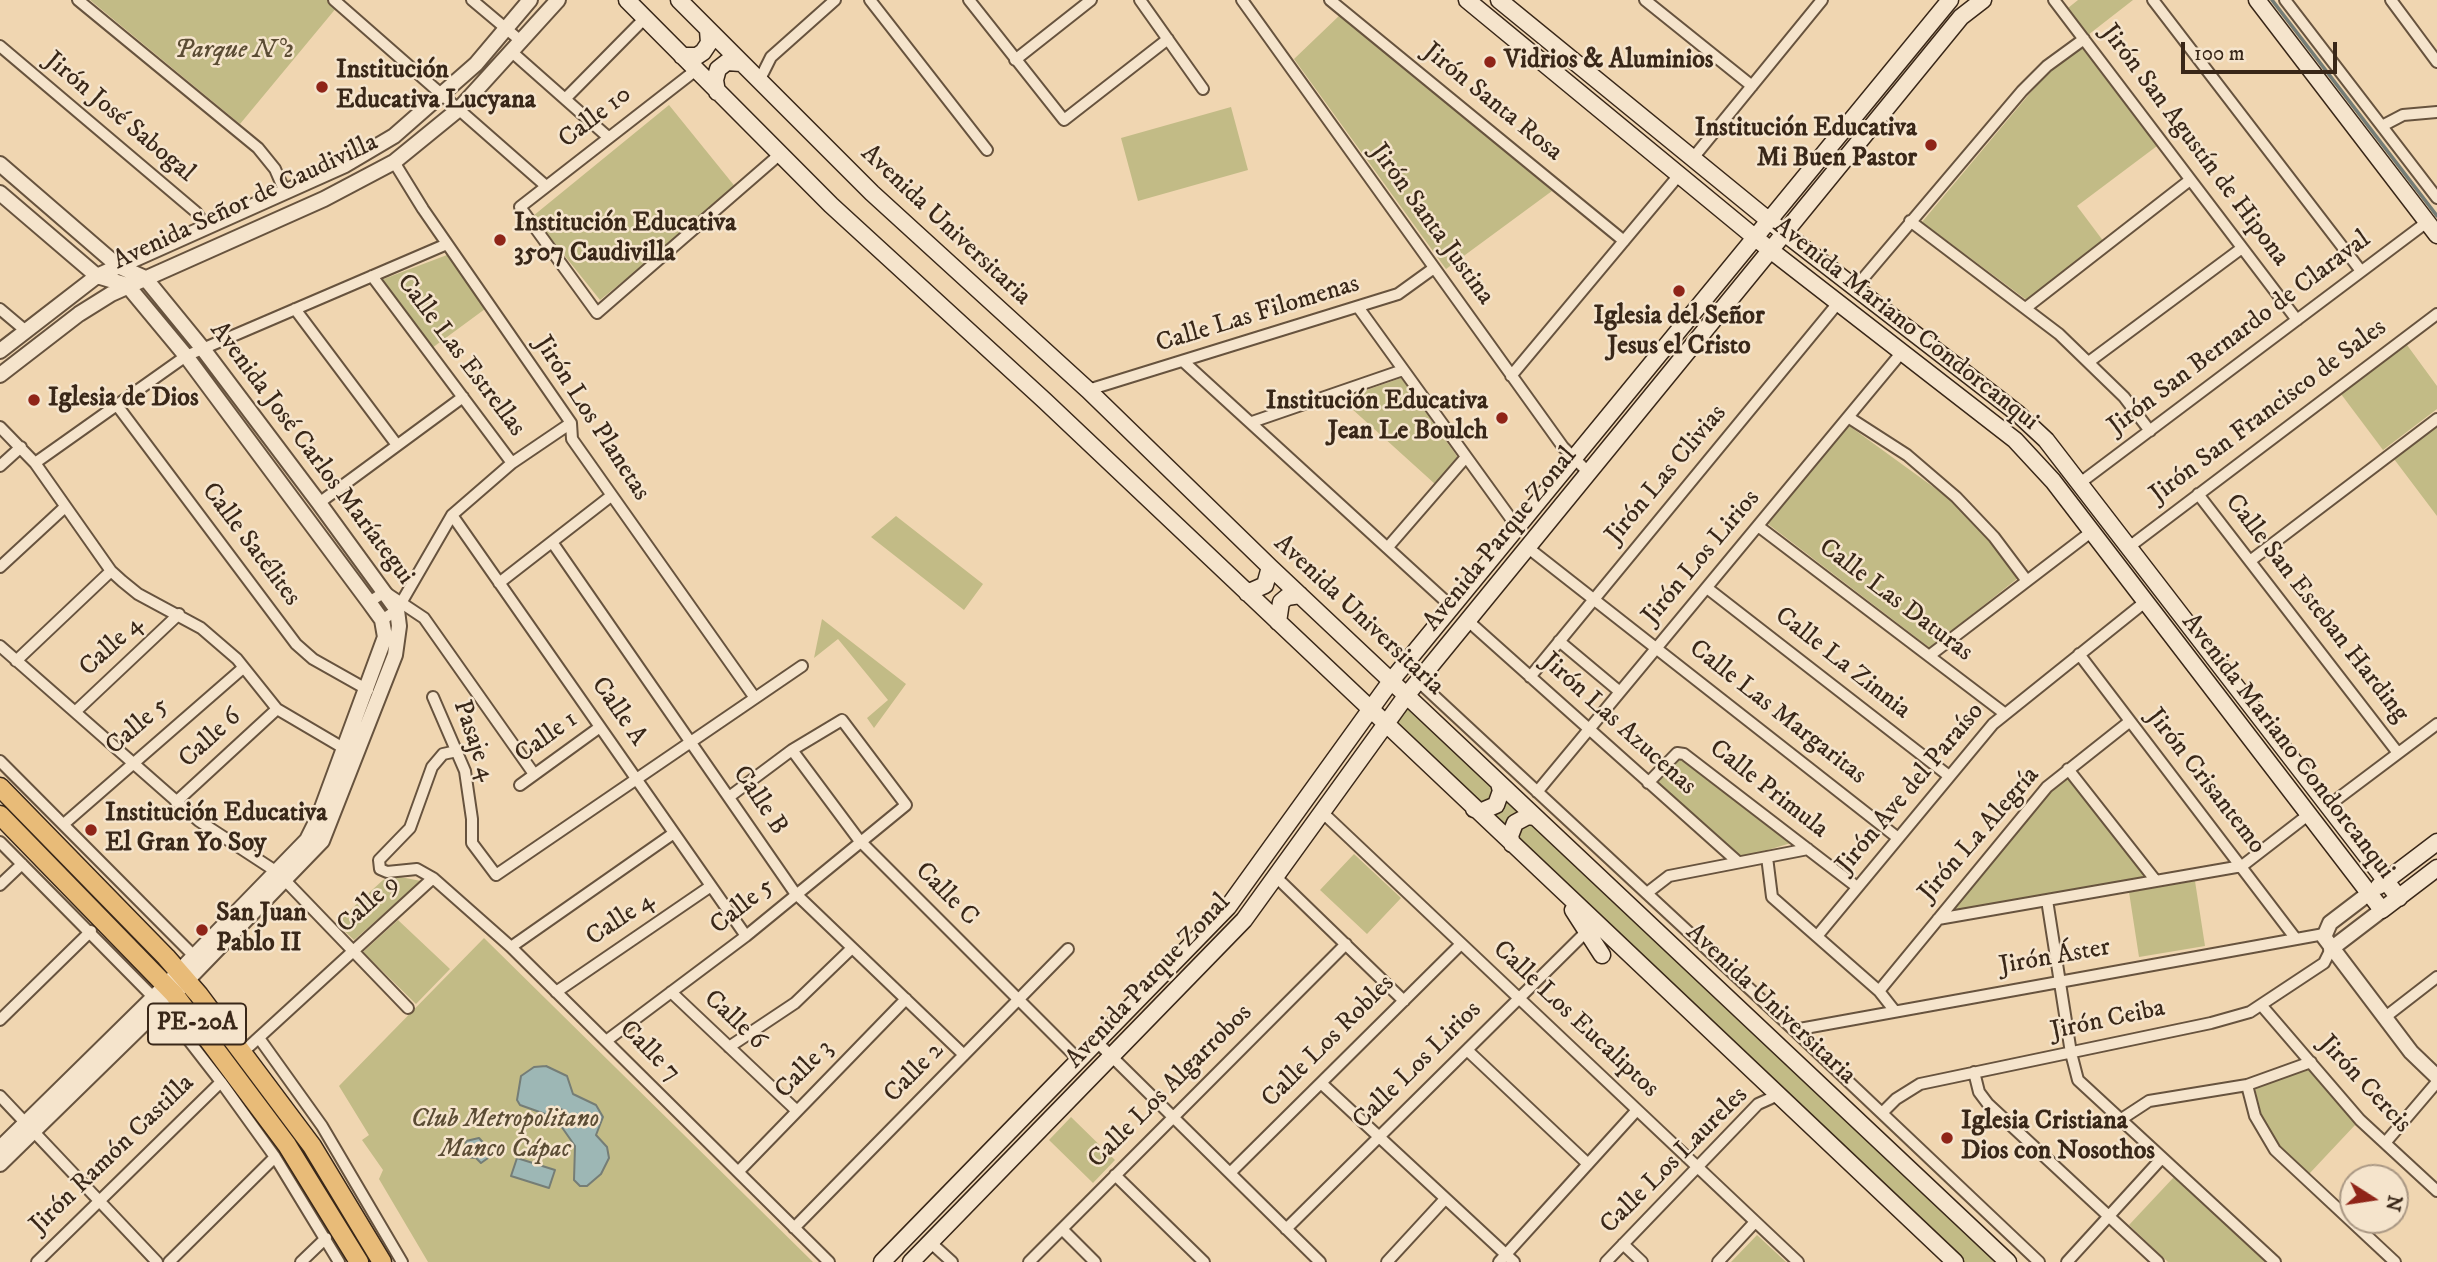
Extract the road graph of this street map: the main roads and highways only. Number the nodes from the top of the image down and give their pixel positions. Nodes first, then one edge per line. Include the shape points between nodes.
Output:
1 (627, 0) edge
2 (679, 0) edge
3 (1467, 0) edge
4 (1499, 0) edge
5 (1983, 0) edge
6 (2257, 0) edge
7 (1944, 2) edge
8 (708, 30) junction
9 (682, 56) junction
10 (741, 63) junction
11 (717, 92) junction
12 (1707, 170) junction
13 (1693, 186) junction
14 (1785, 199) junction
15 (1800, 211) junction
16 (1768, 220) junction
17 (2432, 228) edge
18 (1783, 232) junction
19 (1754, 237) junction
20 (1769, 249) junction
21 (2046, 440) junction
22 (2030, 455) junction
23 (1270, 567) junction
24 (1247, 593) junction
25 (1300, 595) junction
26 (1278, 622) junction
27 (2192, 630) junction
28 (2176, 643) junction
29 (1391, 681) junction
30 (1406, 695) junction
31 (1370, 711) junction
32 (1385, 725) junction
33 (1499, 783) junction
34 (0, 787) edge
35 (1474, 809) junction
36 (0, 815) edge
37 (1535, 817) junction
38 (50, 836) junction
39 (2437, 842) edge
40 (1511, 844) junction
41 (36, 850) junction
42 (2437, 868) edge
43 (2386, 880) junction
44 (1558, 888) junction
45 (2368, 894) junction
46 (2399, 898) junction
47 (1602, 955) dead end
48 (359, 1262) edge
49 (382, 1262) edge
50 (882, 1262) edge
51 (911, 1262) edge
52 (1955, 1262) edge
53 (2008, 1262) edge

1 - 9 main road
2 - 8 main road, Avenida Universitaria
3 - 13 main road, Avenida Mariano Condorcanqui
4 - 12 main road, Avenida Mariano Condorcanqui
5 - 15 main road, Avenida Parque Zonal via 1961,17
6 - 17 main road
7 - 14 main road, Avenida Parque Zonal
8 - 9 main road via 709,43 703,52
8 - 10 main road, Avenida Universitaria
9 - 11 main road
10 - 11 main road via 727,62 718,69
10 - 23 main road, Avenida Universitaria via 872,193 1088,390
11 - 24 main road
12 - 13 main road
12 - 16 main road, Avenida Mariano Condorcanqui
13 - 19 main road, Avenida Mariano Condorcanqui
14 - 15 main road
14 - 16 main road, Avenida Parque Zonal
15 - 18 main road, Avenida Parque Zonal
16 - 18 main road, Avenida Mariano Condorcanqui
16 - 19 main road, Avenida Parque Zonal
18 - 20 main road, Avenida Parque Zonal
18 - 21 main road, Avenida Mariano Condorcanqui
19 - 20 main road, Avenida Mariano Condorcanqui
19 - 29 main road, Avenida Parque Zonal
20 - 22 main road, Avenida Mariano Condorcanqui
20 - 30 main road, Avenida Parque Zonal
21 - 22 main road
21 - 27 main road, Avenida Mariano Condorcanqui
22 - 28 main road, Avenida Mariano Condorcanqui
23 - 24 main road via 1265,585
23 - 25 main road, Avenida Universitaria
24 - 26 main road
25 - 26 main road via 1281,602
25 - 29 main road, Avenida Universitaria
26 - 31 main road
27 - 28 main road
27 - 43 main road, Avenida Mariano Condorcanqui
28 - 45 main road, Avenida Mariano Condorcanqui
29 - 30 main road, Avenida Universitaria
29 - 31 main road, Avenida Parque Zonal
30 - 32 main road, Avenida Parque Zonal
30 - 33 main road, Avenida Universitaria
31 - 32 main road
31 - 50 main road, Avenida Parque Zonal via 1228,907
32 - 35 main road
32 - 51 main road, Avenida Parque Zonal via 1244,920
33 - 35 main road via 1496,805
33 - 37 main road, Avenida Universitaria
34 - 38 highway, PE-20A
35 - 40 main road
36 - 41 highway, PE-20A
37 - 40 main road via 1515,823
37 - 53 main road, Avenida Universitaria
38 - 41 highway
38 - 49 highway, PE-20A via 183,976 243,1052 329,1171
39 - 43 main road
40 - 44 main road
41 - 48 highway, PE-20A via 287,1145
42 - 46 main road
43 - 45 main road
43 - 46 main road, Avenida Mariano Condorcanqui
44 - 47 main road
44 - 52 main road
45 - 46 main road, Avenida Mariano Condorcanqui via 2382,910

